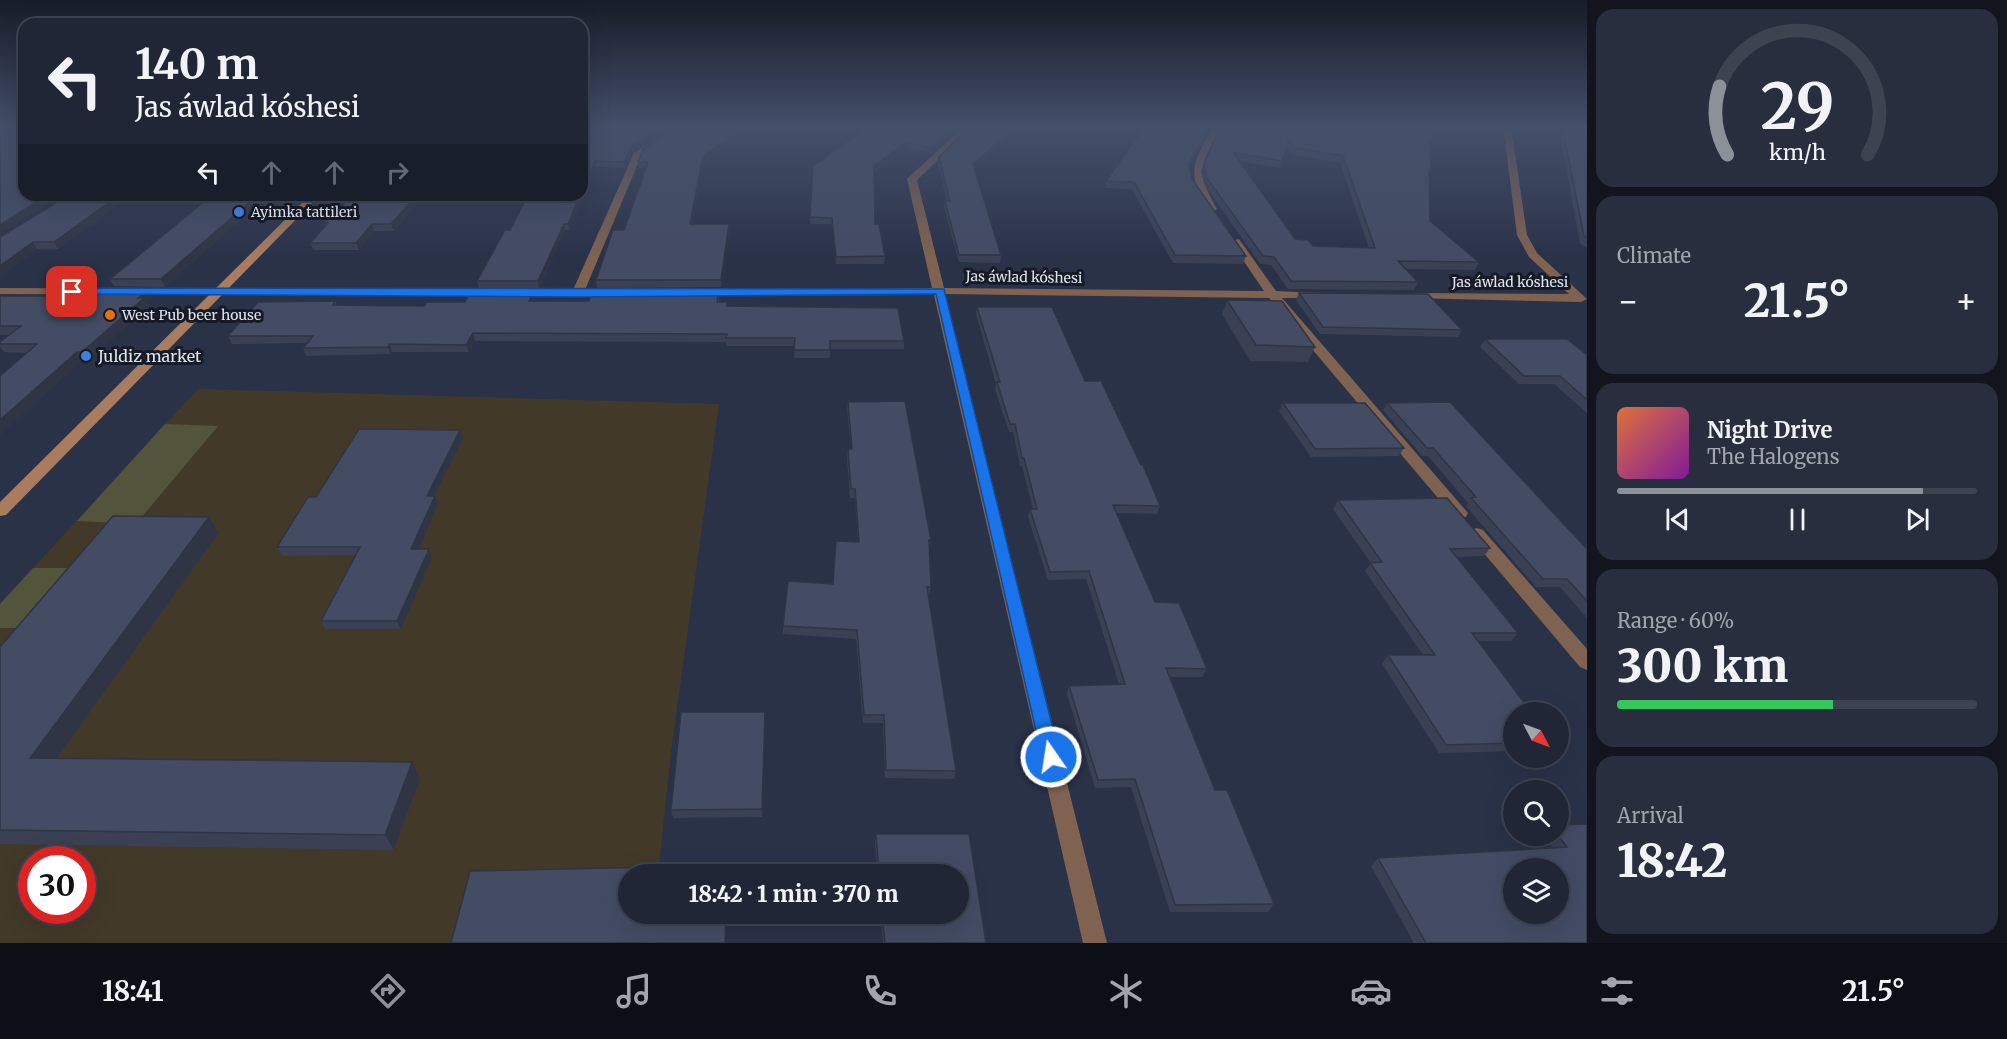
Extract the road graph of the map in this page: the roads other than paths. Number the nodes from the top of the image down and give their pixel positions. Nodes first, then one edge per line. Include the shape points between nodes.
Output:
1 (631, 170) edge
2 (922, 170) edge
3 (1195, 170) edge
4 (1513, 170) edge
5 (309, 201) edge
6 (0, 291) edge
7 (941, 291) junction
8 (215, 293) junction
9 (622, 293) edge
10 (690, 293) edge
11 (577, 294) junction
12 (1273, 295) junction
13 (1332, 296) edge
14 (1403, 296) edge
15 (1583, 300) edge
16 (0, 511) edge
17 (1587, 662) edge
18 (1095, 943) edge

1 - 11 street
2 - 7 street via 912,179
3 - 12 street via 1197,185
4 - 15 street via 1522,236 1533,255
5 - 8 street
6 - 8 street
7 - 10 street, Jas áwlad kóshesi
7 - 12 street, Jas áwlad kóshesi
7 - 18 street
8 - 11 street
8 - 16 street
9 - 11 street
12 - 13 street, Jas áwlad kóshesi
12 - 17 street
14 - 15 street, Jas áwlad kóshesi

